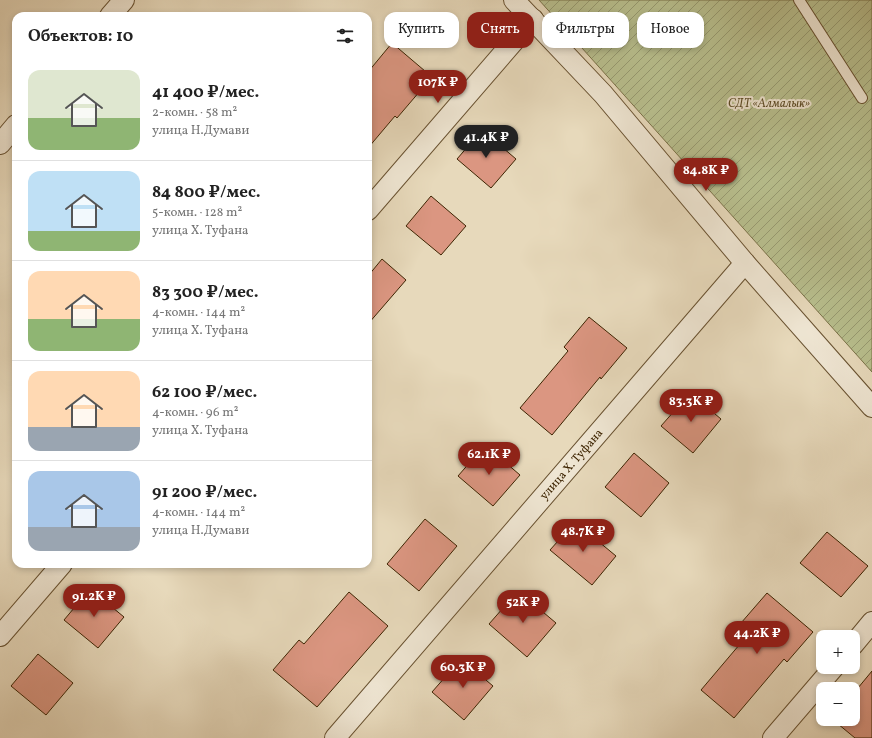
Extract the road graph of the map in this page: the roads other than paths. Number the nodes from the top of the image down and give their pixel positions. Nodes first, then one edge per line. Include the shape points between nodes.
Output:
1 (124, 0) edge
2 (514, 0) edge
3 (799, 0) edge
4 (114, 12) edge
5 (526, 12) edge
6 (534, 20) edge
7 (508, 48) edge
8 (862, 98) dead end
9 (12, 130) edge
10 (0, 144) edge
11 (372, 205) edge
12 (745, 263) junction
13 (872, 407) edge
14 (59, 568) edge
15 (872, 622) edge
16 (0, 636) edge
17 (860, 637) edge
18 (828, 674) edge
19 (334, 738) edge
20 (773, 738) edge

1 - 4 street
2 - 5 street
3 - 8 lane
6 - 12 street via 603,94
7 - 11 street
9 - 10 street
12 - 13 street
12 - 19 street, улица Х. Туфана
14 - 16 street
15 - 17 street
18 - 20 street

